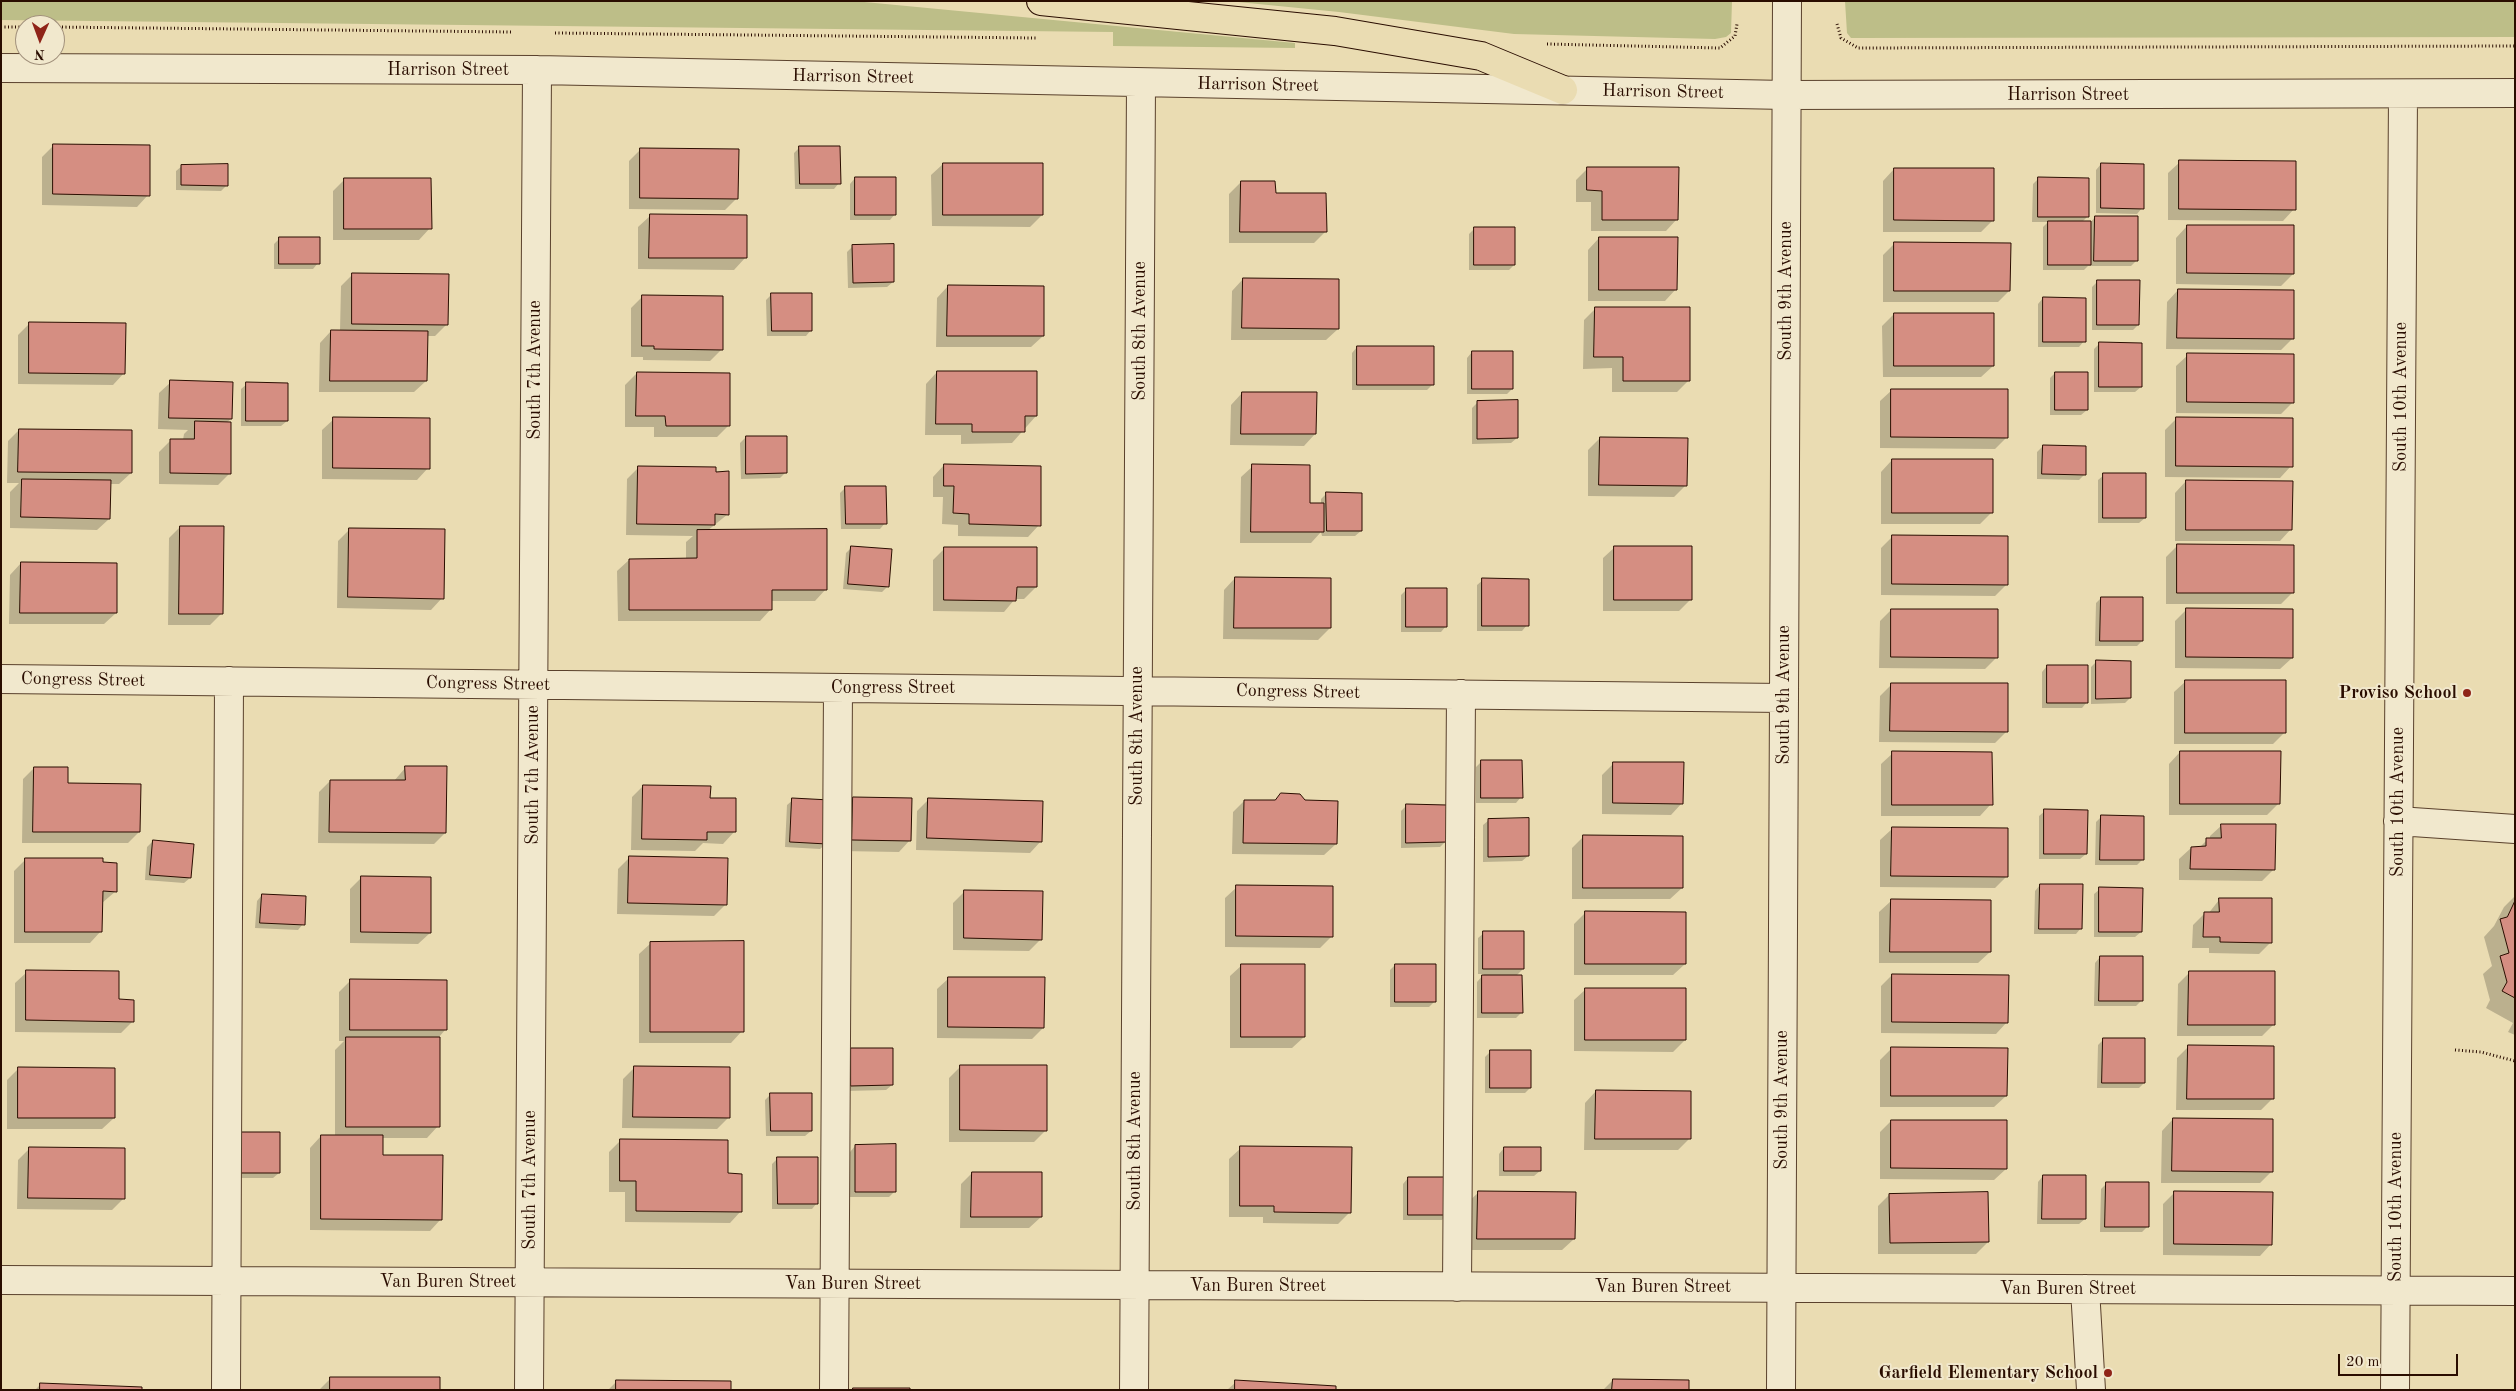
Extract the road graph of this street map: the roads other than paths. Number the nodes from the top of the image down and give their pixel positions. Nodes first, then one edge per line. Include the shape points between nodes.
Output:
1 (1041, 1) edge
2 (1787, 13) edge
3 (1, 68) edge
4 (537, 70) junction
5 (1141, 83) junction
6 (1563, 90) junction
7 (2515, 93) edge
8 (2403, 94) junction
9 (1786, 95) junction
10 (1, 679) edge
11 (229, 681) junction
12 (533, 685) junction
13 (838, 688) junction
14 (1138, 690) junction
15 (1461, 694) junction
16 (1784, 698) junction
17 (2398, 821) junction
18 (2515, 829) edge
19 (1, 1280) edge
20 (226, 1281) junction
21 (530, 1282) junction
22 (835, 1284) junction
23 (1134, 1285) junction
24 (1457, 1287) junction
25 (1782, 1288) junction
26 (2085, 1289) junction
27 (2395, 1291) junction
28 (2515, 1291) edge
29 (226, 1390) edge
30 (529, 1390) edge
31 (834, 1390) edge
32 (1134, 1390) edge
33 (1781, 1390) edge
34 (2091, 1390) edge
35 (2395, 1390) edge

1 - 6 highway via 1345,32 1481,56
2 - 9 street, South 9th Avenue
3 - 4 street, Harrison Street
4 - 5 street, Harrison Street
4 - 12 street, South 7th Avenue
5 - 6 street, Harrison Street
5 - 14 street, South 8th Avenue
6 - 9 street, Harrison Street
7 - 8 street, Harrison Street
8 - 9 street, Harrison Street
8 - 17 street, South 10th Avenue
9 - 16 street, South 9th Avenue
10 - 11 street, Congress Street
11 - 12 street, Congress Street
11 - 20 street
12 - 13 street, Congress Street
12 - 21 street, South 7th Avenue
13 - 14 street, Congress Street
13 - 22 street
14 - 15 street, Congress Street
14 - 23 street, South 8th Avenue
15 - 16 street, Congress Street
15 - 24 street
16 - 25 street, South 9th Avenue
17 - 18 street
17 - 27 street, South 10th Avenue
19 - 20 street, Van Buren Street
20 - 21 street, Van Buren Street
20 - 29 street
21 - 22 street, Van Buren Street
21 - 30 street, South 7th Avenue
22 - 23 street, Van Buren Street
22 - 31 street
23 - 24 street, Van Buren Street
23 - 32 street, South 8th Avenue
24 - 25 street, Van Buren Street
25 - 26 street, Van Buren Street
25 - 33 street, South 9th Avenue
26 - 27 street, Van Buren Street
26 - 34 street
27 - 28 street, Van Buren Street
27 - 35 street, South 10th Avenue

